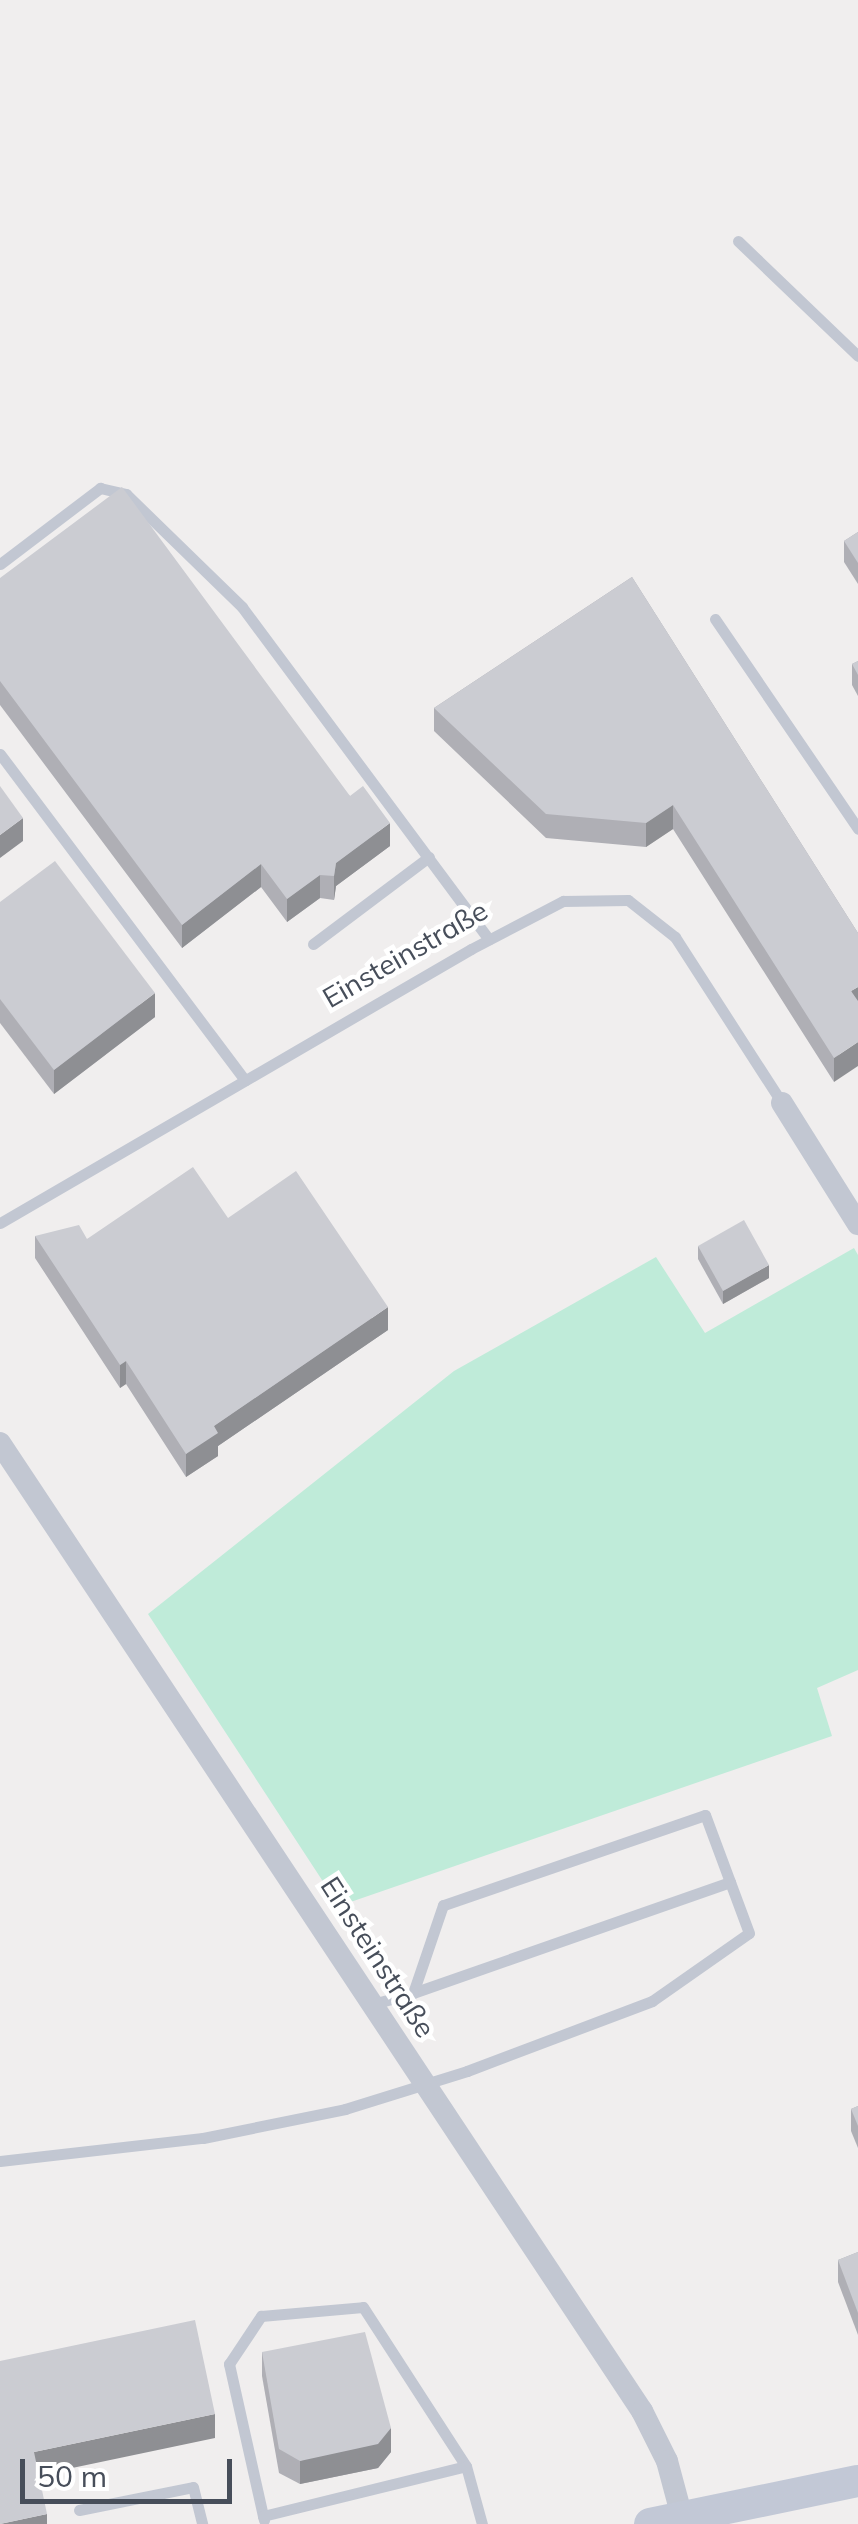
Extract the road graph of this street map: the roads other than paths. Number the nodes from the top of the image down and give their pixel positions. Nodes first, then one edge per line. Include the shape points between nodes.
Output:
1 (738, 240) dead end
2 (858, 356) edge
3 (0, 564) edge
4 (715, 620) dead end
5 (0, 754) edge
6 (858, 829) edge
7 (429, 857) junction
8 (489, 939) junction
9 (313, 944) dead end
10 (245, 1080) junction
11 (782, 1102) joint
12 (0, 1223) edge
13 (858, 1224) edge
14 (0, 1443) edge
15 (730, 1882) junction
16 (413, 1993) junction
17 (373, 2004) junction
18 (426, 2084) junction
19 (0, 2161) edge
20 (466, 2466) junction
21 (858, 2482) edge
22 (80, 2510) dead end
23 (682, 2517) junction
24 (264, 2520) edge
25 (202, 2524) edge
26 (482, 2524) edge
27 (650, 2524) edge

1 - 2 lane
3 - 7 lane via 100,488 126,494 242,607
4 - 6 lane
5 - 10 lane
7 - 8 lane
7 - 9 lane
8 - 10 lane, Einsteinstraße
8 - 11 lane, Einsteinstraße via 562,901 628,900 675,937
10 - 12 lane, Einsteinstraße
11 - 13 street
14 - 17 street, Einsteinstraße
15 - 16 lane
15 - 16 lane via 705,1816 443,1905
15 - 18 lane via 749,1933 652,2002
16 - 17 lane
17 - 18 street, Einsteinstraße
18 - 19 lane via 345,2109 203,2138
18 - 23 street, Einsteinstraße via 642,2411 668,2460
20 - 24 lane
20 - 24 lane via 364,2307 261,2316 229,2364
20 - 26 lane
21 - 23 main road
22 - 25 lane via 193,2486
23 - 27 main road

